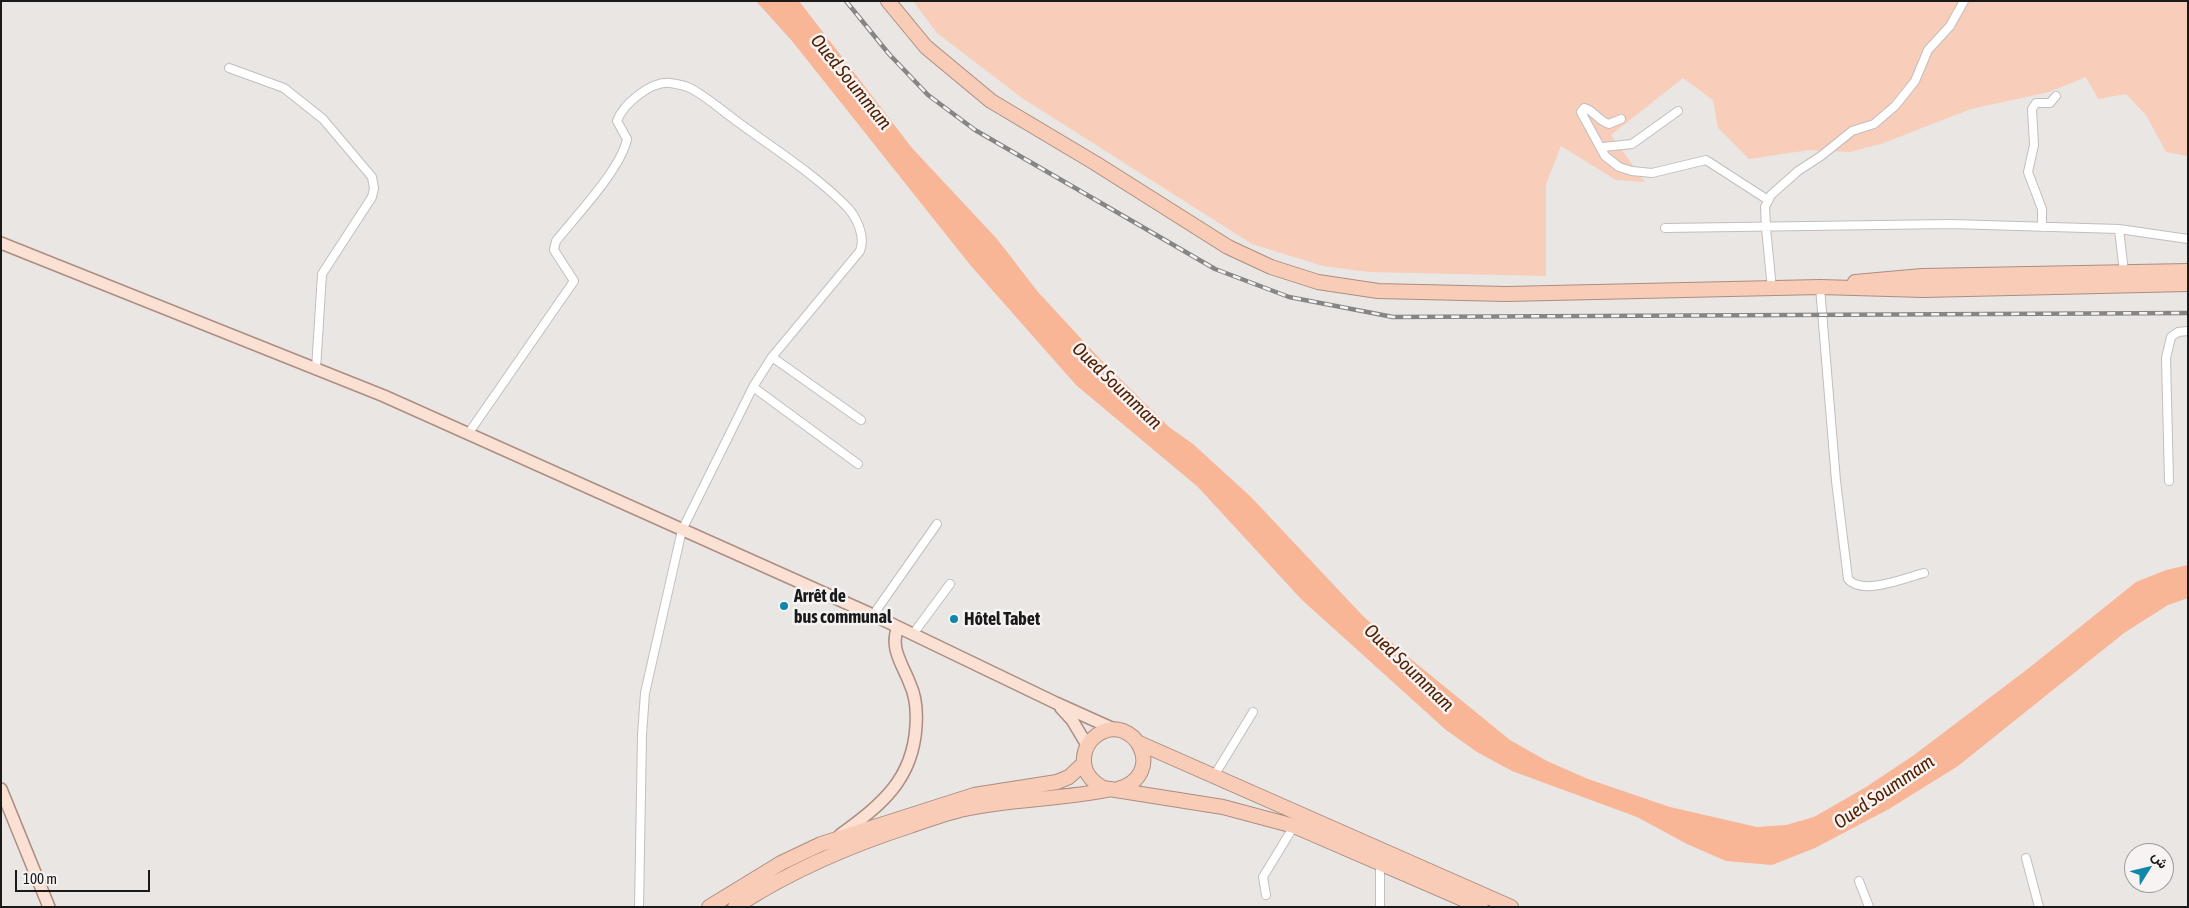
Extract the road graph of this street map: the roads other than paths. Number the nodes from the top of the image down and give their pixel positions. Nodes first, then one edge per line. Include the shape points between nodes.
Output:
1 (888, 1) edge
2 (1964, 1) edge
3 (229, 68) dead end
4 (2056, 96) dead end
5 (1678, 111) dead end
6 (1620, 119) dead end
7 (1603, 148) junction
8 (1768, 200) junction
9 (2042, 227) junction
10 (1665, 228) dead end
11 (1766, 228) junction
12 (2119, 229) junction
13 (2188, 239) edge
14 (1, 243) edge
15 (2188, 271) edge
16 (2124, 272) junction
17 (2188, 284) edge
18 (1820, 287) junction
19 (1840, 287) junction
20 (1772, 289) junction
21 (2188, 331) edge
22 (772, 357) junction
23 (316, 369) junction
24 (752, 387) junction
25 (861, 420) dead end
26 (468, 434) junction
27 (858, 464) dead end
28 (2168, 481) dead end
29 (937, 524) dead end
30 (682, 530) junction
31 (1924, 573) dead end
32 (950, 584) dead end
33 (873, 615) junction
34 (898, 626) junction
35 (913, 634) junction
36 (1056, 703) junction
37 (1253, 712) dead end
38 (1116, 730) junction
39 (1138, 743) junction
40 (1087, 745) junction
41 (1084, 763) junction
42 (1214, 776) junction
43 (1, 788) edge
44 (1115, 789) junction
45 (1294, 826) junction
46 (836, 839) junction
47 (2026, 858) dead end
48 (1380, 862) junction
49 (1859, 880) dead end
50 (1266, 895) dead end
51 (49, 907) edge
52 (639, 907) edge
53 (709, 907) edge
54 (735, 907) edge
55 (1380, 907) edge
56 (1481, 907) edge
57 (1511, 907) edge
58 (1869, 907) edge
59 (2039, 907) edge

1 - 20 highway via 926,47 991,101 1228,247 1302,277 1352,289 1397,292 1506,294
2 - 8 street via 1950,26 1928,50 1915,81 1895,106 1874,124 1852,131 1798,170
3 - 23 street via 284,88 323,119 372,177 372,197 322,274
4 - 9 street via 2050,103 2036,103 2032,109 2034,145 2028,172 2042,209
5 - 7 street via 1632,144
6 - 7 street via 1609,124 1599,120 1588,109 1582,110
7 - 8 street via 1610,161 1642,173 1706,160
8 - 11 street
9 - 11 street via 1950,224
9 - 12 street
10 - 11 street
11 - 20 street
12 - 13 street
12 - 16 street
14 - 23 main road
15 - 16 highway
16 - 19 highway via 1922,276 1857,281
17 - 19 highway via 1915,290
18 - 19 highway
18 - 20 highway
18 - 31 street via 1848,579 1852,584 1868,587
21 - 28 street via 2171,337 2166,358
22 - 24 street
22 - 25 street
22 - 26 street via 860,251 864,242 860,230 845,205 791,160 692,89 669,83 657,84 638,96 620,114 617,121 627,139 626,148 604,182 556,241 554,250 574,280
23 - 26 main road
24 - 27 street
24 - 30 street
26 - 30 main road
29 - 33 street
30 - 33 main road
30 - 52 street via 645,693
32 - 35 street
33 - 34 main road
34 - 35 main road
34 - 46 main road via 895,648 912,687 916,715 910,760 879,805
35 - 36 main road
36 - 38 main road
36 - 40 main road via 1072,720
37 - 42 street
38 - 39 highway via 1125,732
38 - 40 highway via 1100,733
39 - 42 highway
39 - 44 highway via 1143,768 1134,782
40 - 41 highway
41 - 44 highway via 1090,778 1103,788
41 - 46 highway via 1069,777 1057,782 974,795
42 - 57 highway
43 - 51 main road
44 - 45 highway via 1223,807
44 - 54 highway via 963,809 840,851 783,878
45 - 48 highway
45 - 50 street via 1263,876
46 - 53 highway via 781,863
47 - 59 street
48 - 55 street
48 - 56 highway
49 - 58 street

